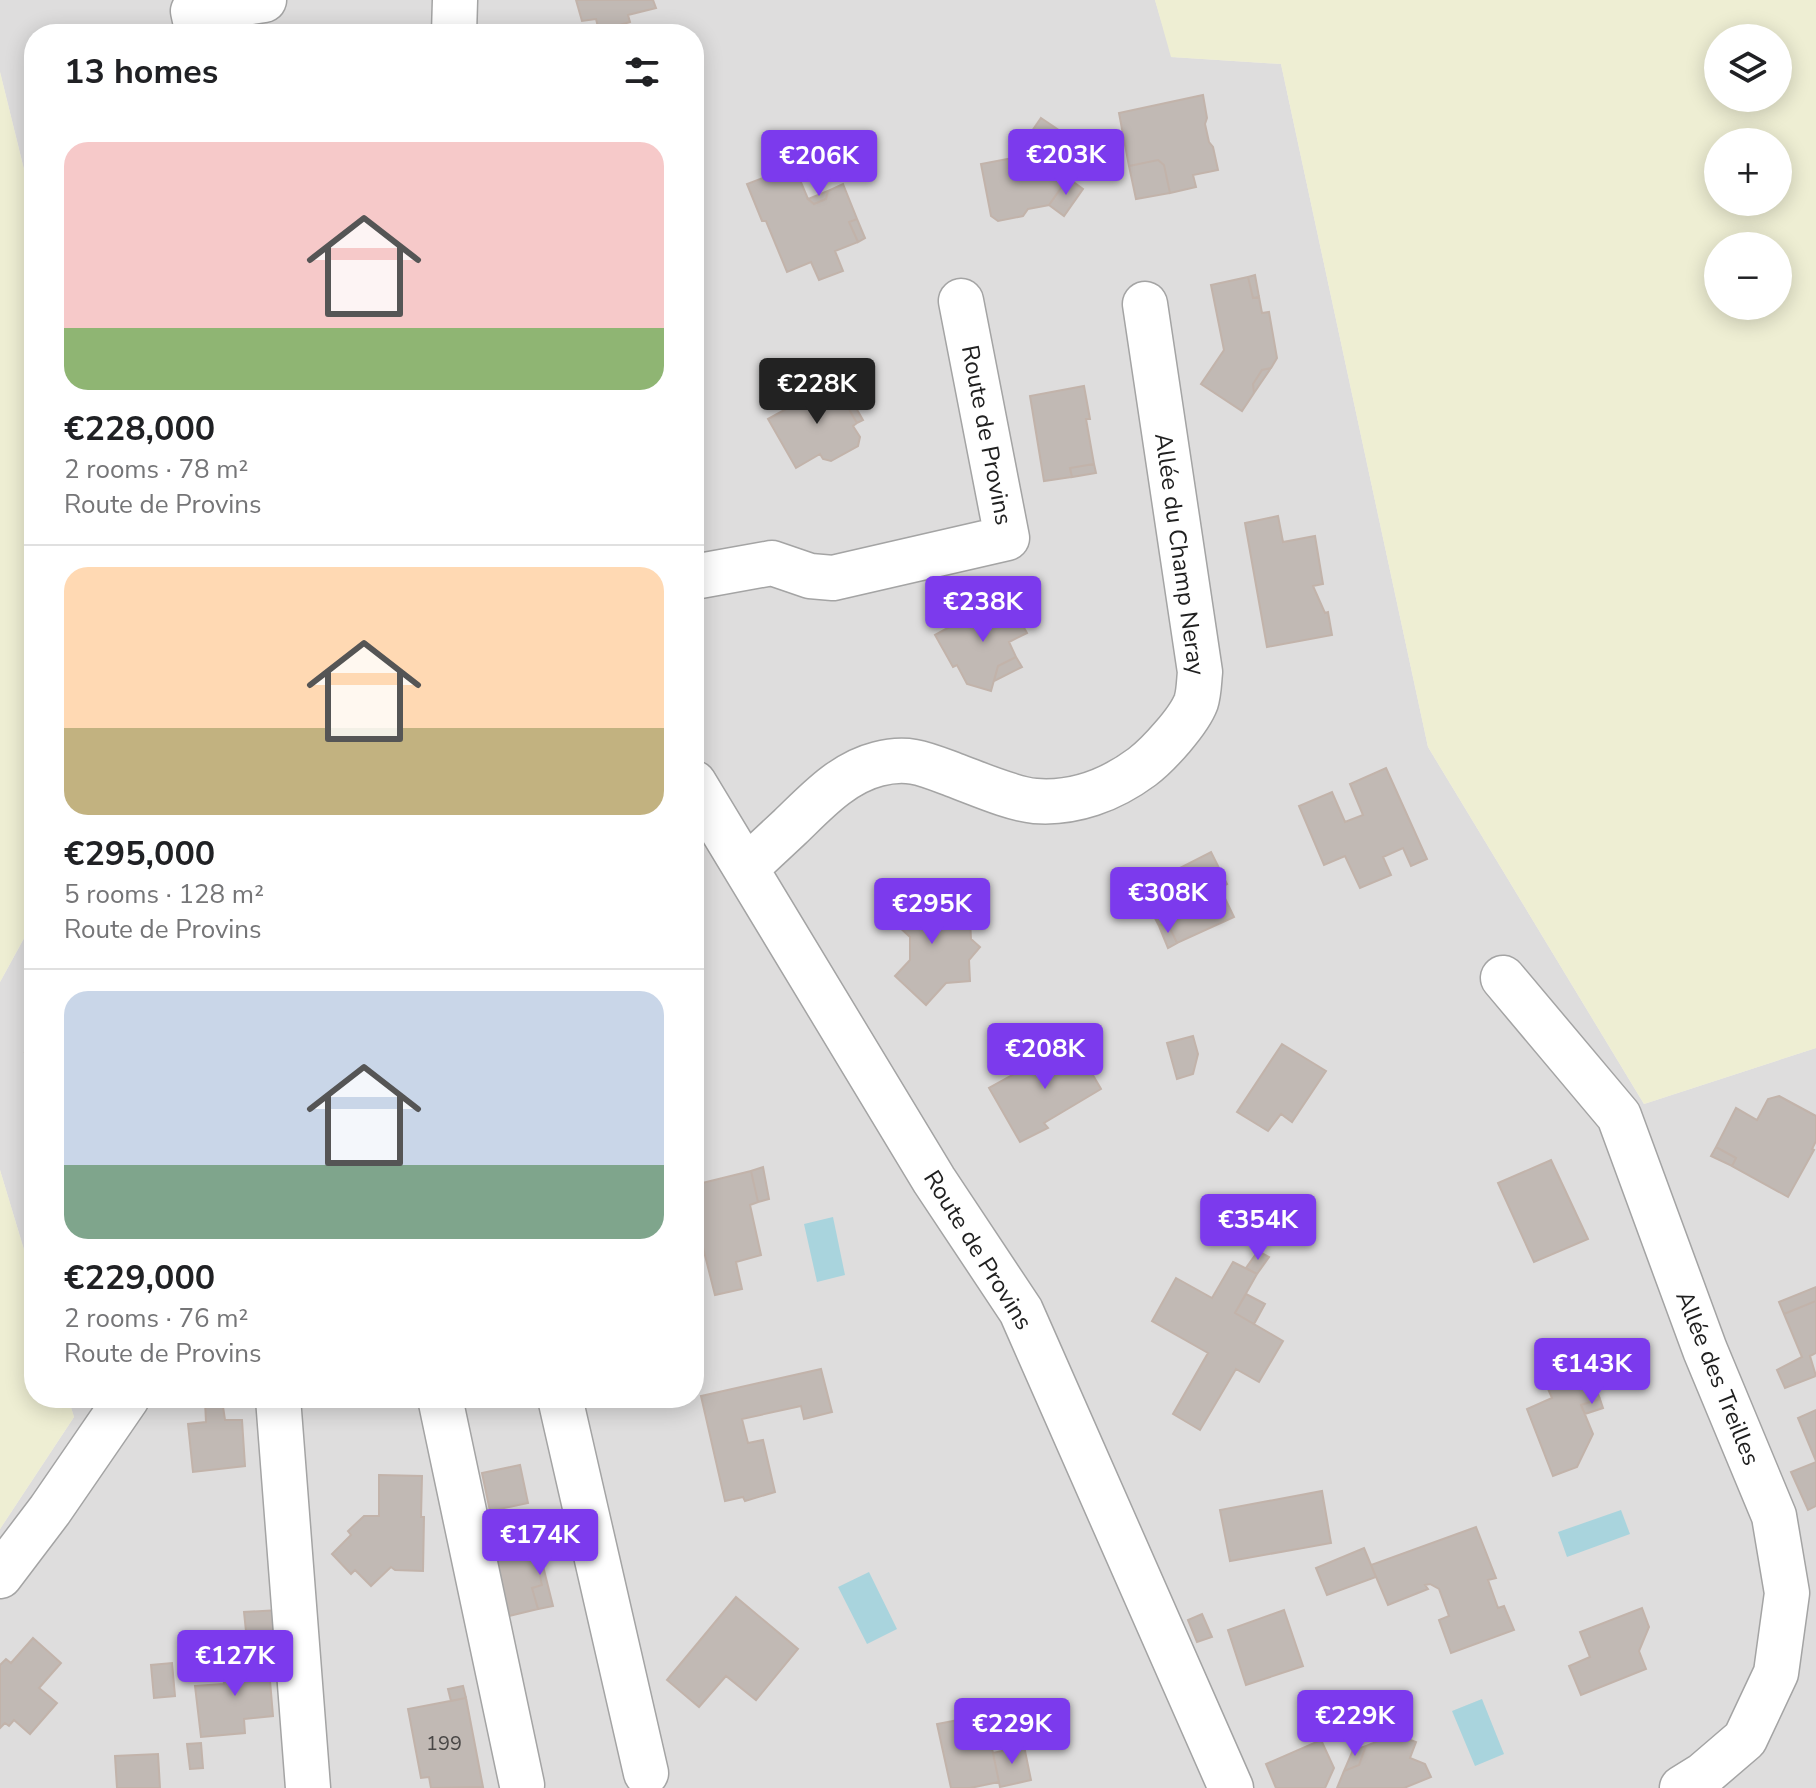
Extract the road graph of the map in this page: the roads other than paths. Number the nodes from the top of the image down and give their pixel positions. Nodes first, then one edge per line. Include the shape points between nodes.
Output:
1 (264, 0) edge
2 (455, 0) edge
3 (196, 24) edge
4 (454, 24) edge
5 (961, 301) dead end
6 (1145, 304) dead end
7 (704, 575) edge
8 (704, 799) edge
9 (746, 868) junction
10 (1503, 978) dead end
11 (120, 1408) edge
12 (279, 1408) edge
13 (442, 1408) edge
14 (562, 1408) edge
15 (0, 1576) edge
16 (646, 1773) dead end
17 (522, 1785) dead end
18 (308, 1788) edge
19 (1231, 1788) edge
20 (1682, 1788) edge

1 - 3 street via 193,11
2 - 4 street
5 - 7 street, Route de Provins via 1007,538 833,578 772,563
6 - 9 street, Allée du Champ Neray via 1200,672 1195,702 1175,734 1124,780 1090,795 1057,800 1033,801 906,760 859,770 813,804
8 - 9 street, Route de Provins
9 - 19 street, Route de Provins via 934,1180 1021,1311
10 - 20 street, Allée des Treilles via 1619,1116 1705,1350 1774,1516 1787,1593 1776,1673 1745,1739
11 - 15 street
12 - 18 street
13 - 17 street
14 - 16 street

